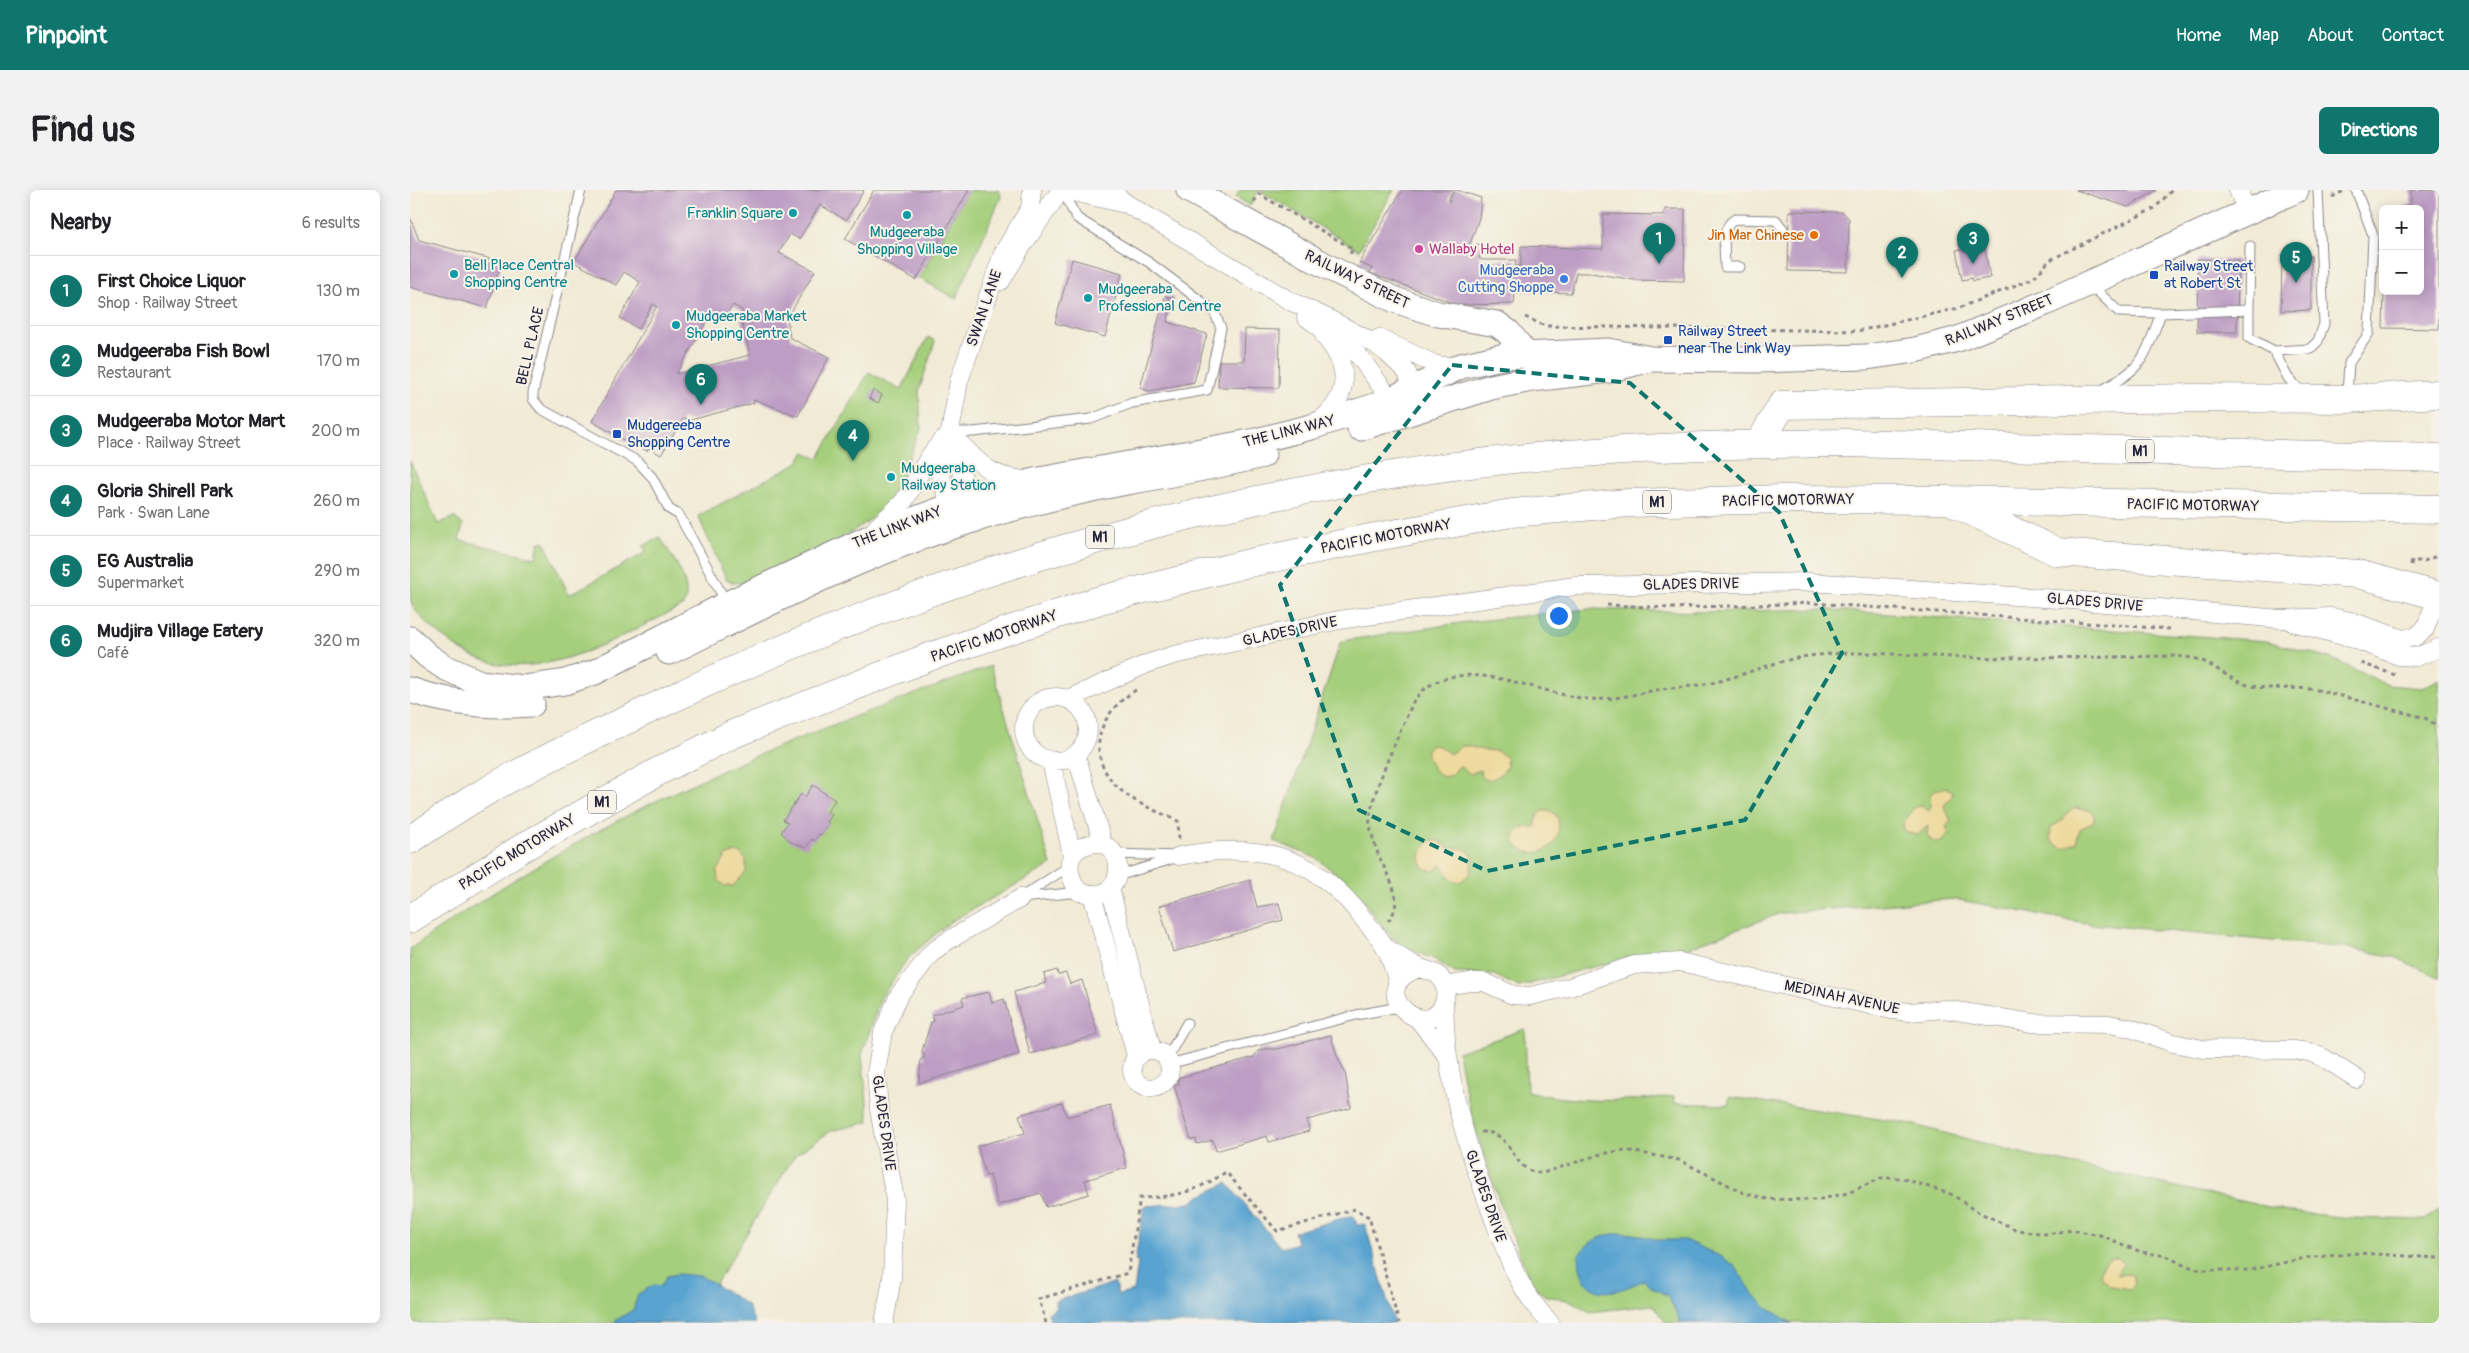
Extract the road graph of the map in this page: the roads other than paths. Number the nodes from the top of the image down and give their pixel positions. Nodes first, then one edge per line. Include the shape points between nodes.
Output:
1 (581, 190) edge
2 (1032, 190) edge
3 (1064, 190) edge
4 (1109, 190) edge
5 (2296, 190) edge
6 (2318, 190) edge
7 (2356, 190) edge
8 (1194, 191) edge
9 (2243, 201) edge
10 (1127, 204) junction
11 (1784, 229) dead end
12 (2250, 246) dead end
13 (1740, 267) dead end
14 (2089, 283) junction
15 (1290, 301) junction
16 (987, 304) junction
17 (2249, 310) junction
18 (2161, 313) junction
19 (1302, 314) junction
20 (1327, 318) junction
21 (2274, 351) junction
22 (1526, 354) junction
23 (1651, 359) junction
24 (1461, 366) junction
25 (2439, 394) edge
26 (2307, 397) junction
27 (2346, 399) junction
28 (2082, 400) junction
29 (1403, 401) junction
30 (1311, 427) junction
31 (950, 435) junction
32 (1759, 444) junction
33 (2439, 458) edge
34 (1034, 481) junction
35 (1946, 500) junction
36 (2439, 509) edge
37 (961, 510) junction
38 (857, 542) junction
39 (2439, 595) edge
40 (724, 612) junction
41 (2280, 619) junction
42 (410, 639) edge
43 (2439, 648) edge
44 (1112, 681) junction
45 (410, 690) edge
46 (1068, 700) junction
47 (1085, 715) junction
48 (1076, 755) junction
49 (1051, 761) junction
50 (410, 840) edge
51 (1109, 849) junction
52 (1179, 856) junction
53 (1070, 861) junction
54 (1114, 882) junction
55 (1086, 893) junction
56 (1021, 898) junction
57 (410, 918) edge
58 (1385, 947) junction
59 (1420, 968) junction
60 (1398, 983) junction
61 (1444, 994) junction
62 (1399, 1007) junction
63 (1417, 1018) junction
64 (1187, 1023) dead end
65 (1156, 1057) junction
66 (1448, 1057) junction
67 (2357, 1079) dead end
68 (884, 1323) edge
69 (1550, 1323) edge

1 - 40 lane, BELL PLACE via 533,399 541,409 637,461 652,477 669,509 679,515
2 - 16 street, SWAN LANE via 1030,208 1003,253
3 - 10 street, RAILWAY STREET
3 - 16 street via 1022,246
3 - 31 lane via 1077,218 1150,263 1214,311 1221,328 1206,390 1132,403 1091,419
4 - 10 street, RAILWAY STREET
5 - 9 main road, RAILWAY STREET
6 - 21 lane via 2324,324 2318,341 2310,350
7 - 27 lane via 2373,235 2369,333 2349,363
8 - 22 main road, RAILWAY STREET via 1341,263 1378,293 1422,310 1497,324
9 - 14 main road, RAILWAY STREET
10 - 15 street, RAILWAY STREET
11 - 13 lane via 1776,220 1731,221 1726,231 1725,267
12 - 17 lane
14 - 18 lane via 2119,312
14 - 23 main road, RAILWAY STREET via 1958,339 1889,355 1754,360
15 - 19 street, RAILWAY STREET
15 - 20 street, RAILWAY STREET
16 - 31 street, SWAN LANE via 959,381
17 - 18 lane
17 - 21 lane via 2249,338
18 - 28 lane via 2144,358 2127,376
19 - 29 street, RAILWAY STREET via 1359,356
19 - 30 street, RAILWAY STREET via 1333,347 1344,373 1339,402
20 - 24 street, RAILWAY STREET via 1373,335 1436,365
20 - 29 street, RAILWAY STREET via 1387,353 1407,372
21 - 26 lane via 2288,378
22 - 23 main road, RAILWAY STREET via 1608,351
22 - 24 main road, RAILWAY STREET
23 - 29 main road, RAILWAY STREET via 1609,370 1518,381
24 - 29 main road, RAILWAY STREET
25 - 27 highway
26 - 27 highway
26 - 28 highway
28 - 32 highway via 1782,405
29 - 30 main road, THE LINK WAY
29 - 37 main road via 1254,457 1125,482 1012,509
30 - 34 main road, THE LINK WAY via 1256,441
31 - 34 street via 992,474
31 - 37 street, SWAN LANE via 941,448 942,476
31 - 38 street, SWAN LANE via 932,452 900,506
32 - 33 highway, M1 via 1848,443
32 - 50 highway, M1 via 1613,450 1508,459 1396,474 1275,496 1086,541 922,594 762,657 488,790
34 - 37 main road, THE LINK WAY
35 - 36 highway, PACIFIC MOTORWAY / M1
35 - 39 highway, M1 via 2057,552 2358,574
35 - 57 highway, PACIFIC MOTORWAY / M1 via 1786,499 1629,503 1512,513 1249,563 1100,600 929,657 733,734 658,770 522,848
37 - 38 main road, THE LINK WAY via 900,524
37 - 40 main road via 865,558
38 - 40 main road, THE LINK WAY
39 - 41 street, GLADES DRIVE via 2427,625 2411,638 2399,638 2338,618
40 - 42 main road, THE LINK WAY via 595,672 535,688 503,687 461,676 428,656
40 - 45 main road via 594,687 556,700 530,704 455,701
41 - 43 street, GLADES DRIVE via 2354,638 2399,656 2416,657
41 - 44 street, GLADES DRIVE via 2072,600 1810,582 1575,586 1329,622 1174,655
44 - 46 street, GLADES DRIVE
44 - 47 street, GLADES DRIVE
46 - 47 street
46 - 49 street, GLADES DRIVE via 1055,697 1042,700 1026,721 1024,734 1029,746 1038,756
47 - 48 street via 1088,737
48 - 49 street via 1064,761
48 - 51 street
49 - 53 street
51 - 52 lane, GLADES DRIVE
51 - 53 street, GLADES DRIVE via 1085,845
51 - 54 street via 1119,865
52 - 54 lane, GLADES DRIVE
52 - 58 street, GLADES DRIVE via 1254,850 1301,864 1340,892
53 - 55 street via 1071,880
53 - 56 lane, GLADES DRIVE
54 - 55 street, GLADES DRIVE via 1102,893
54 - 65 street
55 - 56 lane, GLADES DRIVE
55 - 65 street
56 - 68 street, GLADES DRIVE via 932,952 899,995 883,1032 876,1073 895,1200 892,1278
58 - 59 street, GLADES DRIVE
58 - 60 street, GLADES DRIVE
59 - 60 street via 1407,972
59 - 61 street, GLADES DRIVE via 1439,976
60 - 62 street, GLADES DRIVE via 1395,995
61 - 63 street via 1433,1015
61 - 66 street, GLADES DRIVE
61 - 67 street, MEDINAH AVENUE via 1470,982 1484,982 1513,995 1530,996 1634,965 1680,962 1892,1010 1944,1009 2033,1023 2110,1024 2203,1049 2309,1052
62 - 63 street, GLADES DRIVE
62 - 65 lane
63 - 66 street, GLADES DRIVE
64 - 65 lane
66 - 69 street, GLADES DRIVE via 1477,1174 1516,1279 1532,1304

